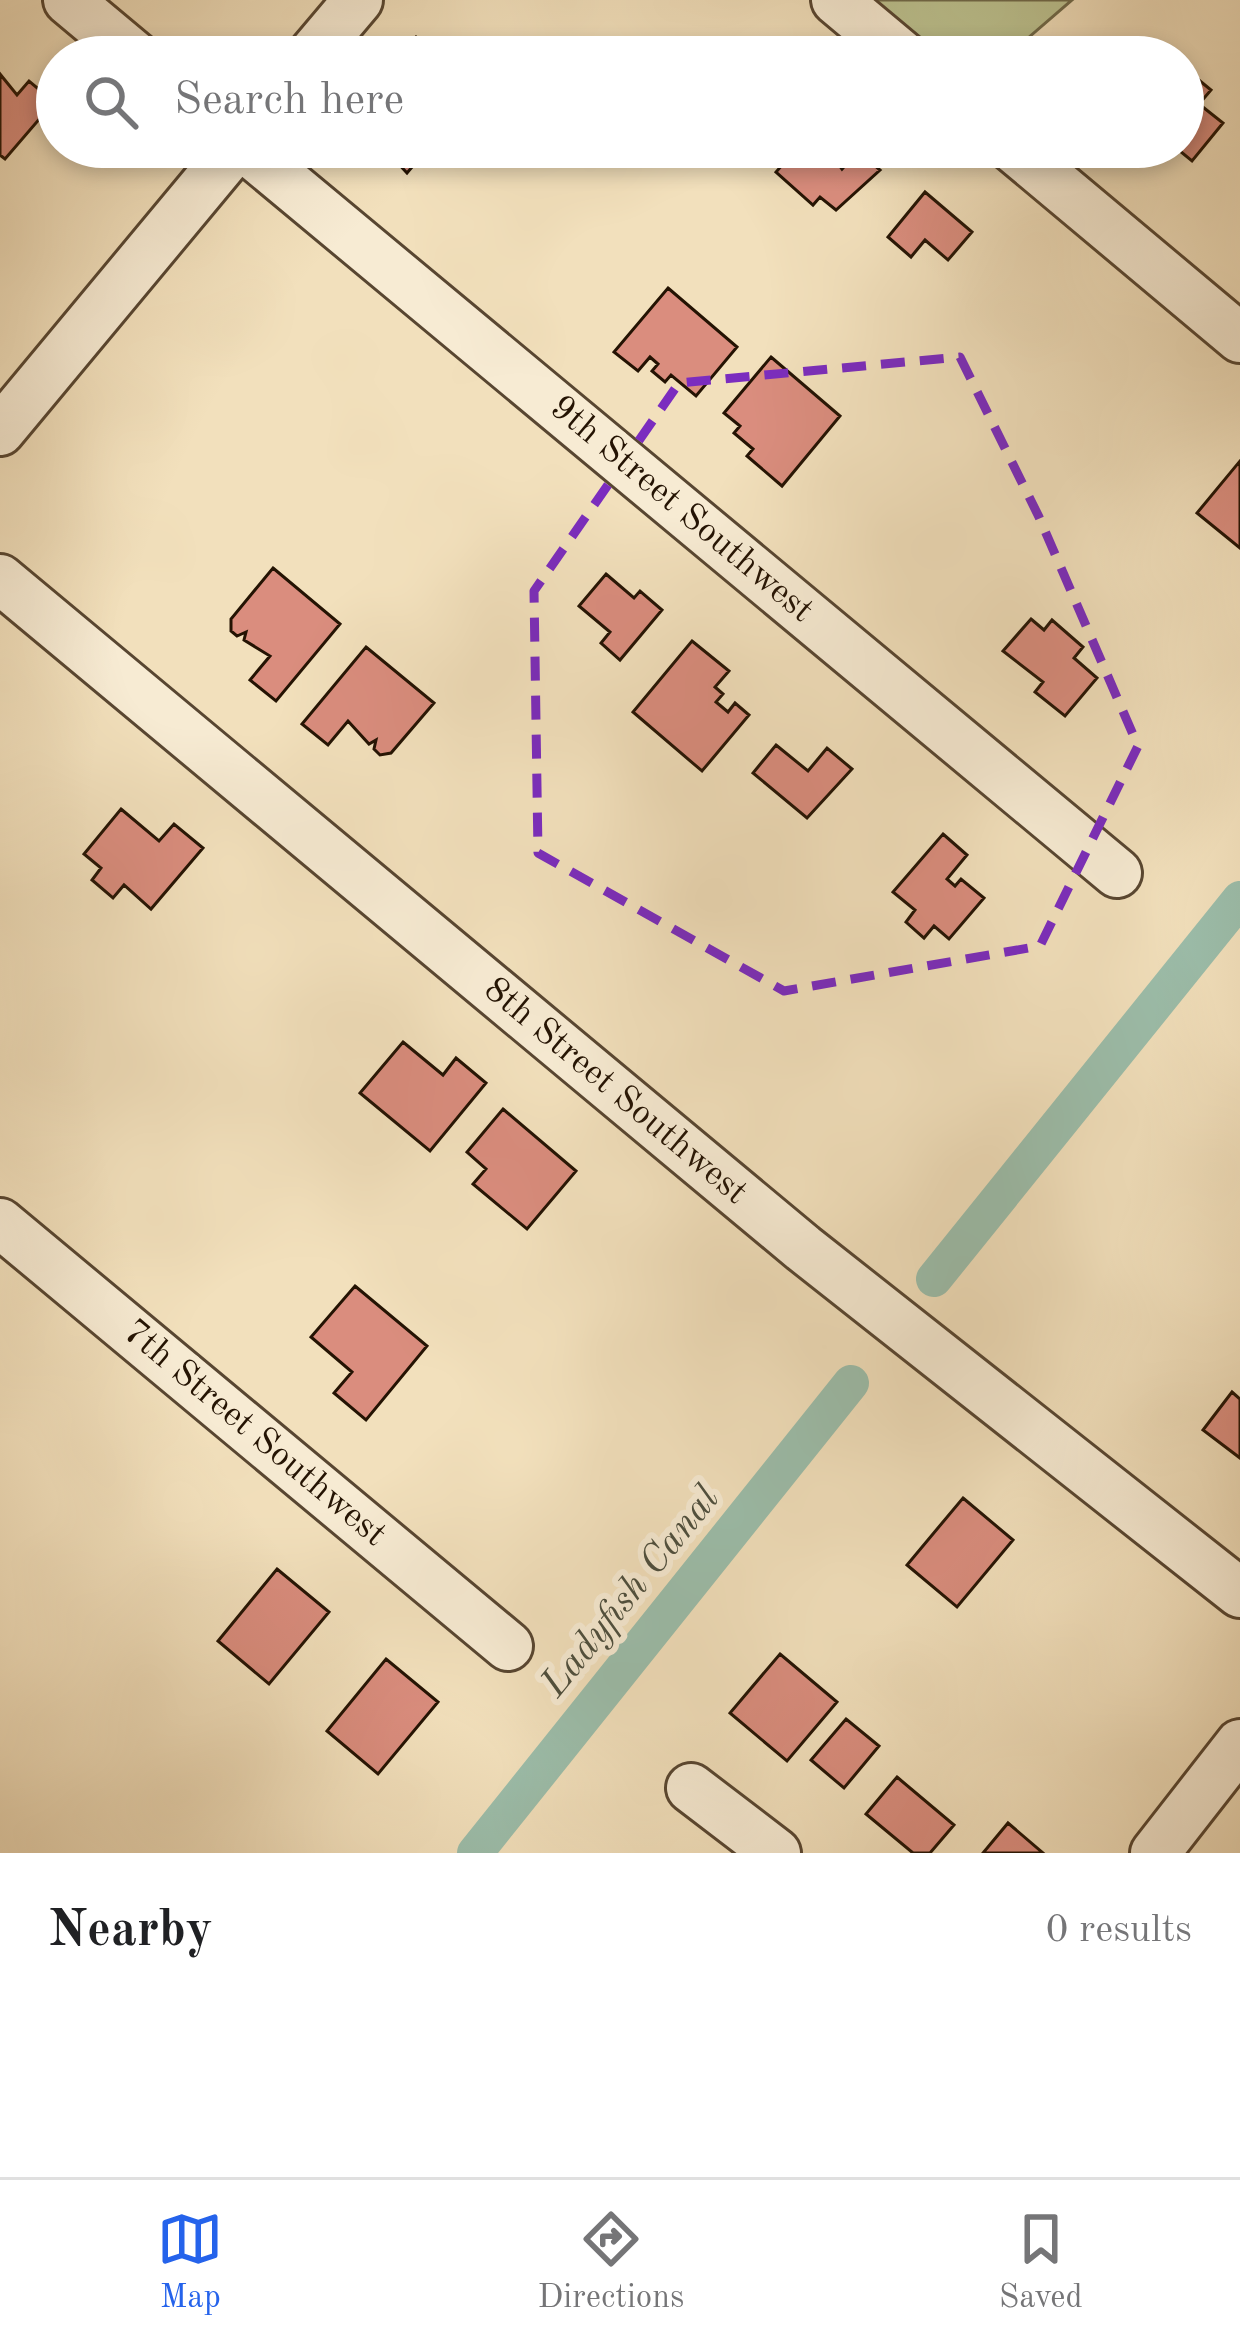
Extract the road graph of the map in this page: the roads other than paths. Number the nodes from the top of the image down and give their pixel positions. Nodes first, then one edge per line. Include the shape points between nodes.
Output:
1 (68, 0) edge
2 (358, 0) edge
3 (836, 0) edge
4 (111, 36) edge
5 (328, 36) edge
6 (879, 36) edge
7 (222, 168) edge
8 (265, 168) edge
9 (1037, 168) edge
10 (1240, 338) edge
11 (0, 431) edge
12 (0, 580) edge
13 (1117, 873) dead end
14 (0, 1223) edge
15 (1240, 1593) edge
16 (508, 1646) dead end
17 (1240, 1744) edge
18 (691, 1789) dead end
19 (776, 1853) edge
20 (1155, 1853) edge

1 - 4 street
2 - 5 street
3 - 6 street
7 - 11 street
8 - 13 street, 9th Street Southwest
9 - 10 street
12 - 15 street, 8th Street Southwest via 803,1249
14 - 16 street, 7th Street Southwest
17 - 20 street
18 - 19 street

